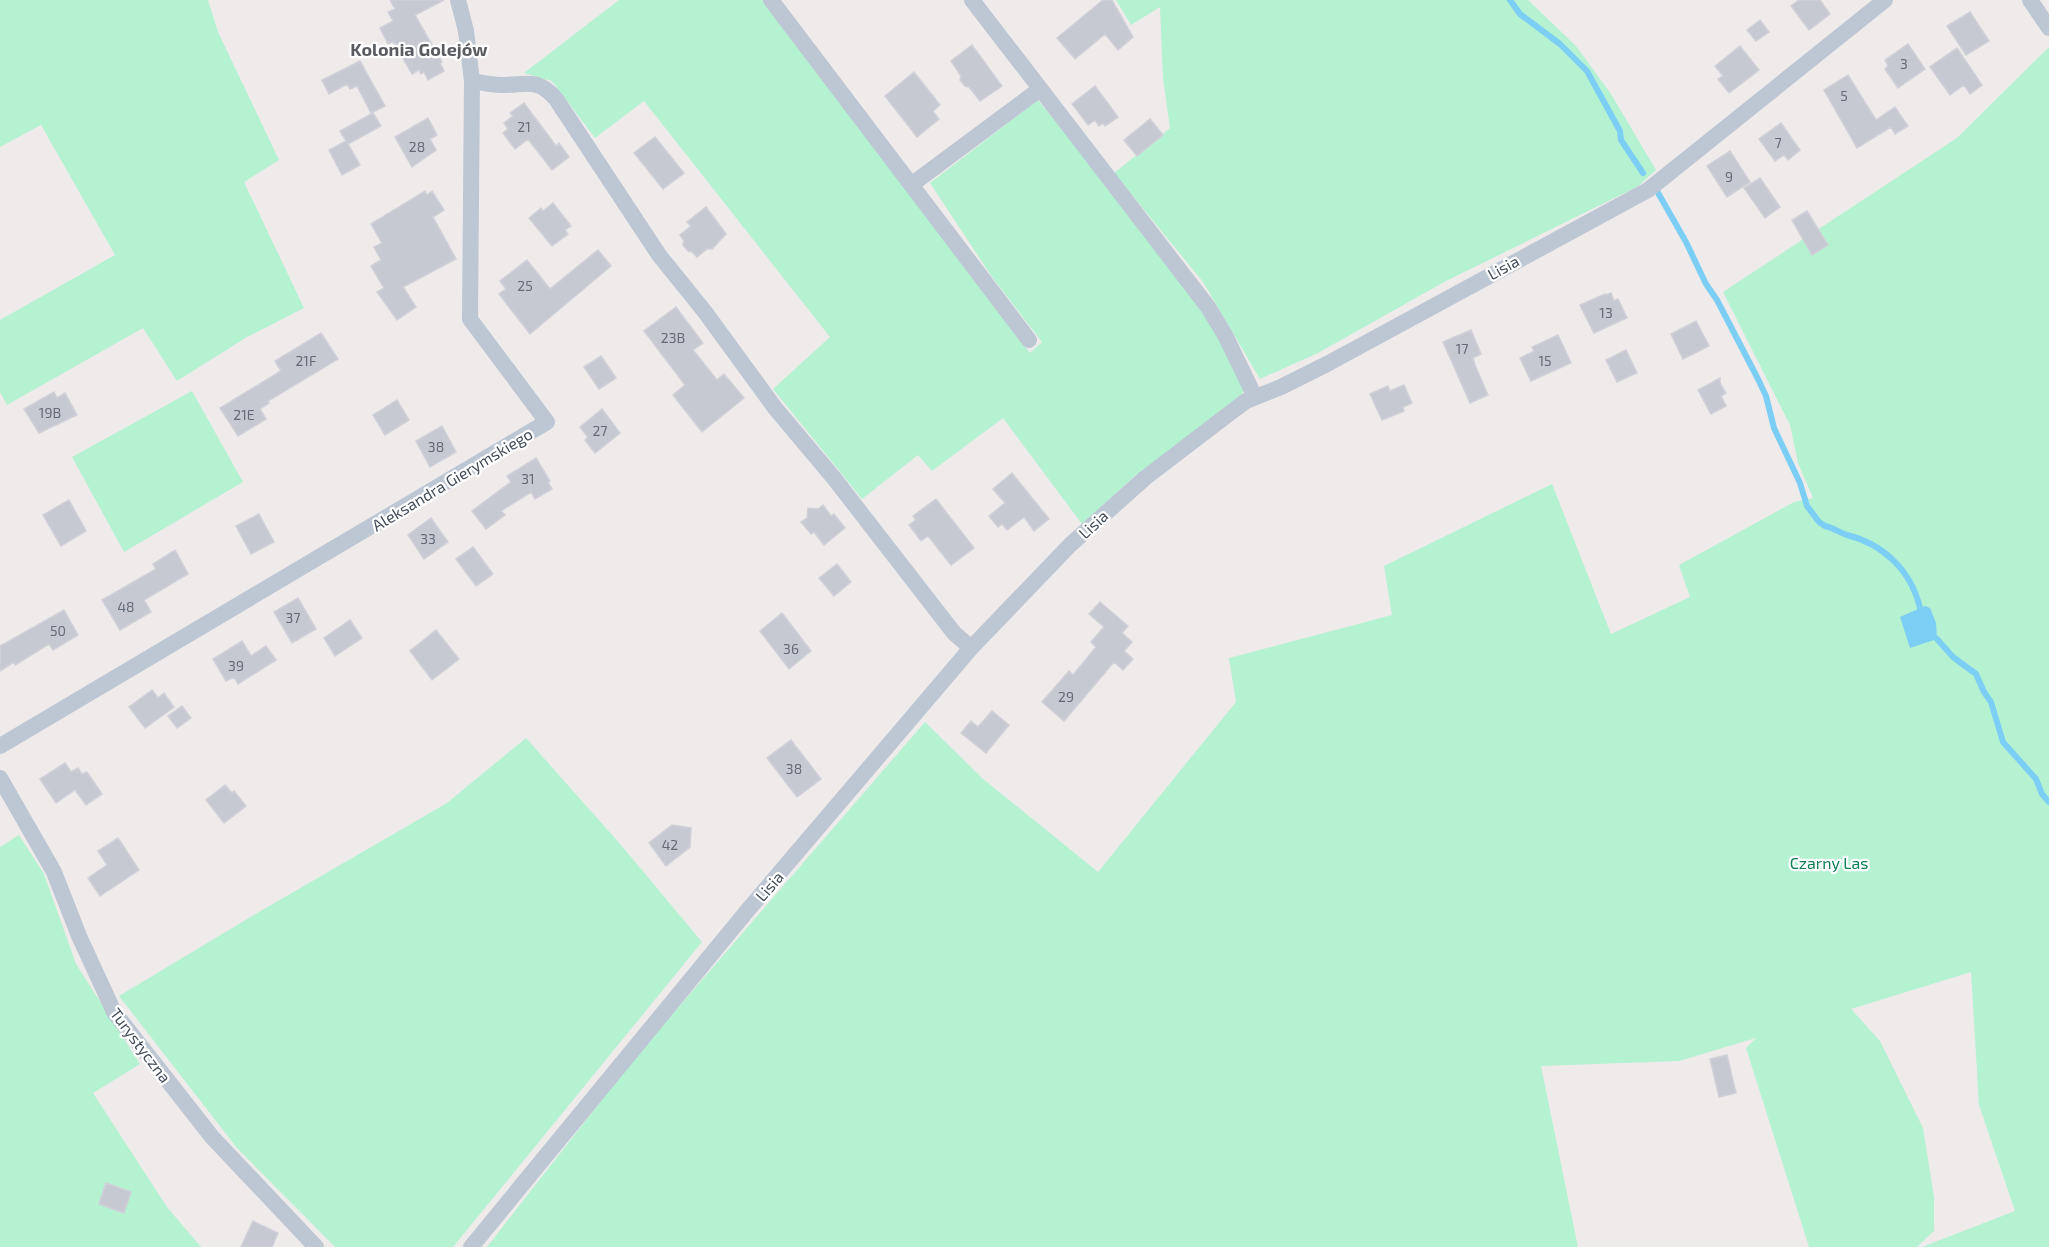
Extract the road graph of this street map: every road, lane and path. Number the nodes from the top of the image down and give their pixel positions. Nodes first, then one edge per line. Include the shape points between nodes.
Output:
1 (458, 0) edge
2 (771, 0) edge
3 (972, 0) edge
4 (1885, 0) edge
5 (2030, 0) edge
6 (2049, 27) edge
7 (472, 81) junction
8 (1040, 88) junction
9 (910, 184) junction
10 (1029, 340) dead end
11 (1256, 397) junction
12 (971, 648) junction
13 (0, 746) edge
14 (0, 778) edge
15 (316, 1247) edge
16 (471, 1247) edge

1 - 7 street, Aleksandra Gierymskiego
2 - 9 street
3 - 8 street
4 - 11 street, Lisia via 1647,190 1327,364
5 - 6 street
7 - 12 street via 489,85 536,84 551,93 653,247 775,408 954,633
7 - 13 street, Aleksandra Gierymskiego via 470,319 547,422
8 - 9 street
8 - 11 street via 1208,307
9 - 10 street
11 - 12 street, Lisia via 1209,428 1120,500 1070,545
12 - 16 street, Lisia via 747,911
14 - 15 street, Turystyczna via 54,872 114,1012 212,1137

